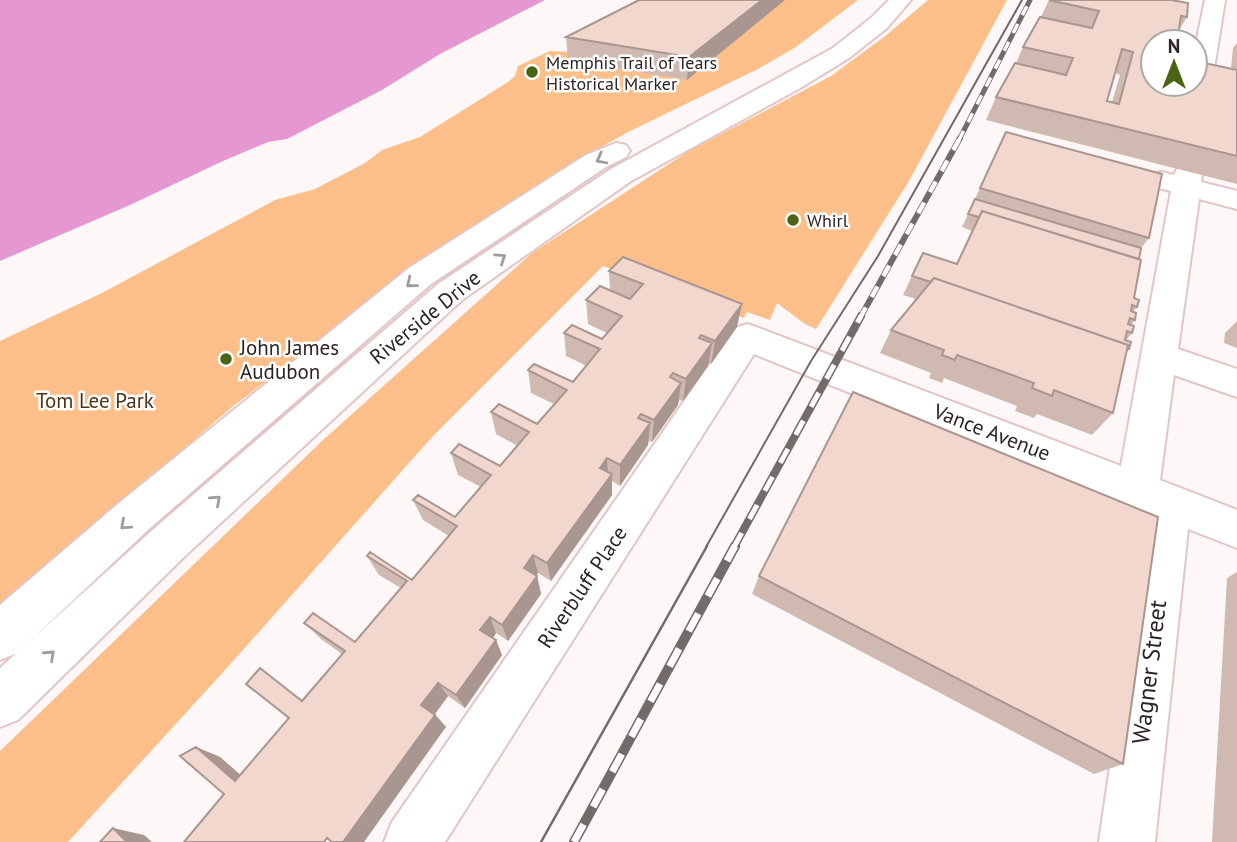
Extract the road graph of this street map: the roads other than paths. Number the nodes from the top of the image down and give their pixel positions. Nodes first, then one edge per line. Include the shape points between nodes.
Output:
1 (869, 0) edge
2 (901, 0) edge
3 (1215, 0) edge
4 (1209, 61) edge
5 (1137, 173) edge
6 (1188, 179) junction
7 (1237, 200) edge
8 (747, 337) joint
9 (1160, 356) junction
10 (1237, 383) edge
11 (1154, 495) junction
12 (1237, 529) edge
13 (0, 636) edge
14 (0, 702) edge
15 (417, 840) edge
16 (1127, 842) edge

1 -> 13 main road, Riverside Drive via 816,44 596,161 420,275
14 -> 2 main road, Riverside Drive via 181,532 450,292 621,175 841,53
3 - 4 main road via 1218,37
5 - 6 main road
6 - 7 main road
6 - 9 main road, Wagner Street
8 - 11 main road, Vance Avenue
8 - 15 main road, Riverbluff Place
9 - 10 main road
9 - 11 main road, Wagner Street
11 - 12 main road, Vance Avenue
11 - 16 main road, Wagner Street

